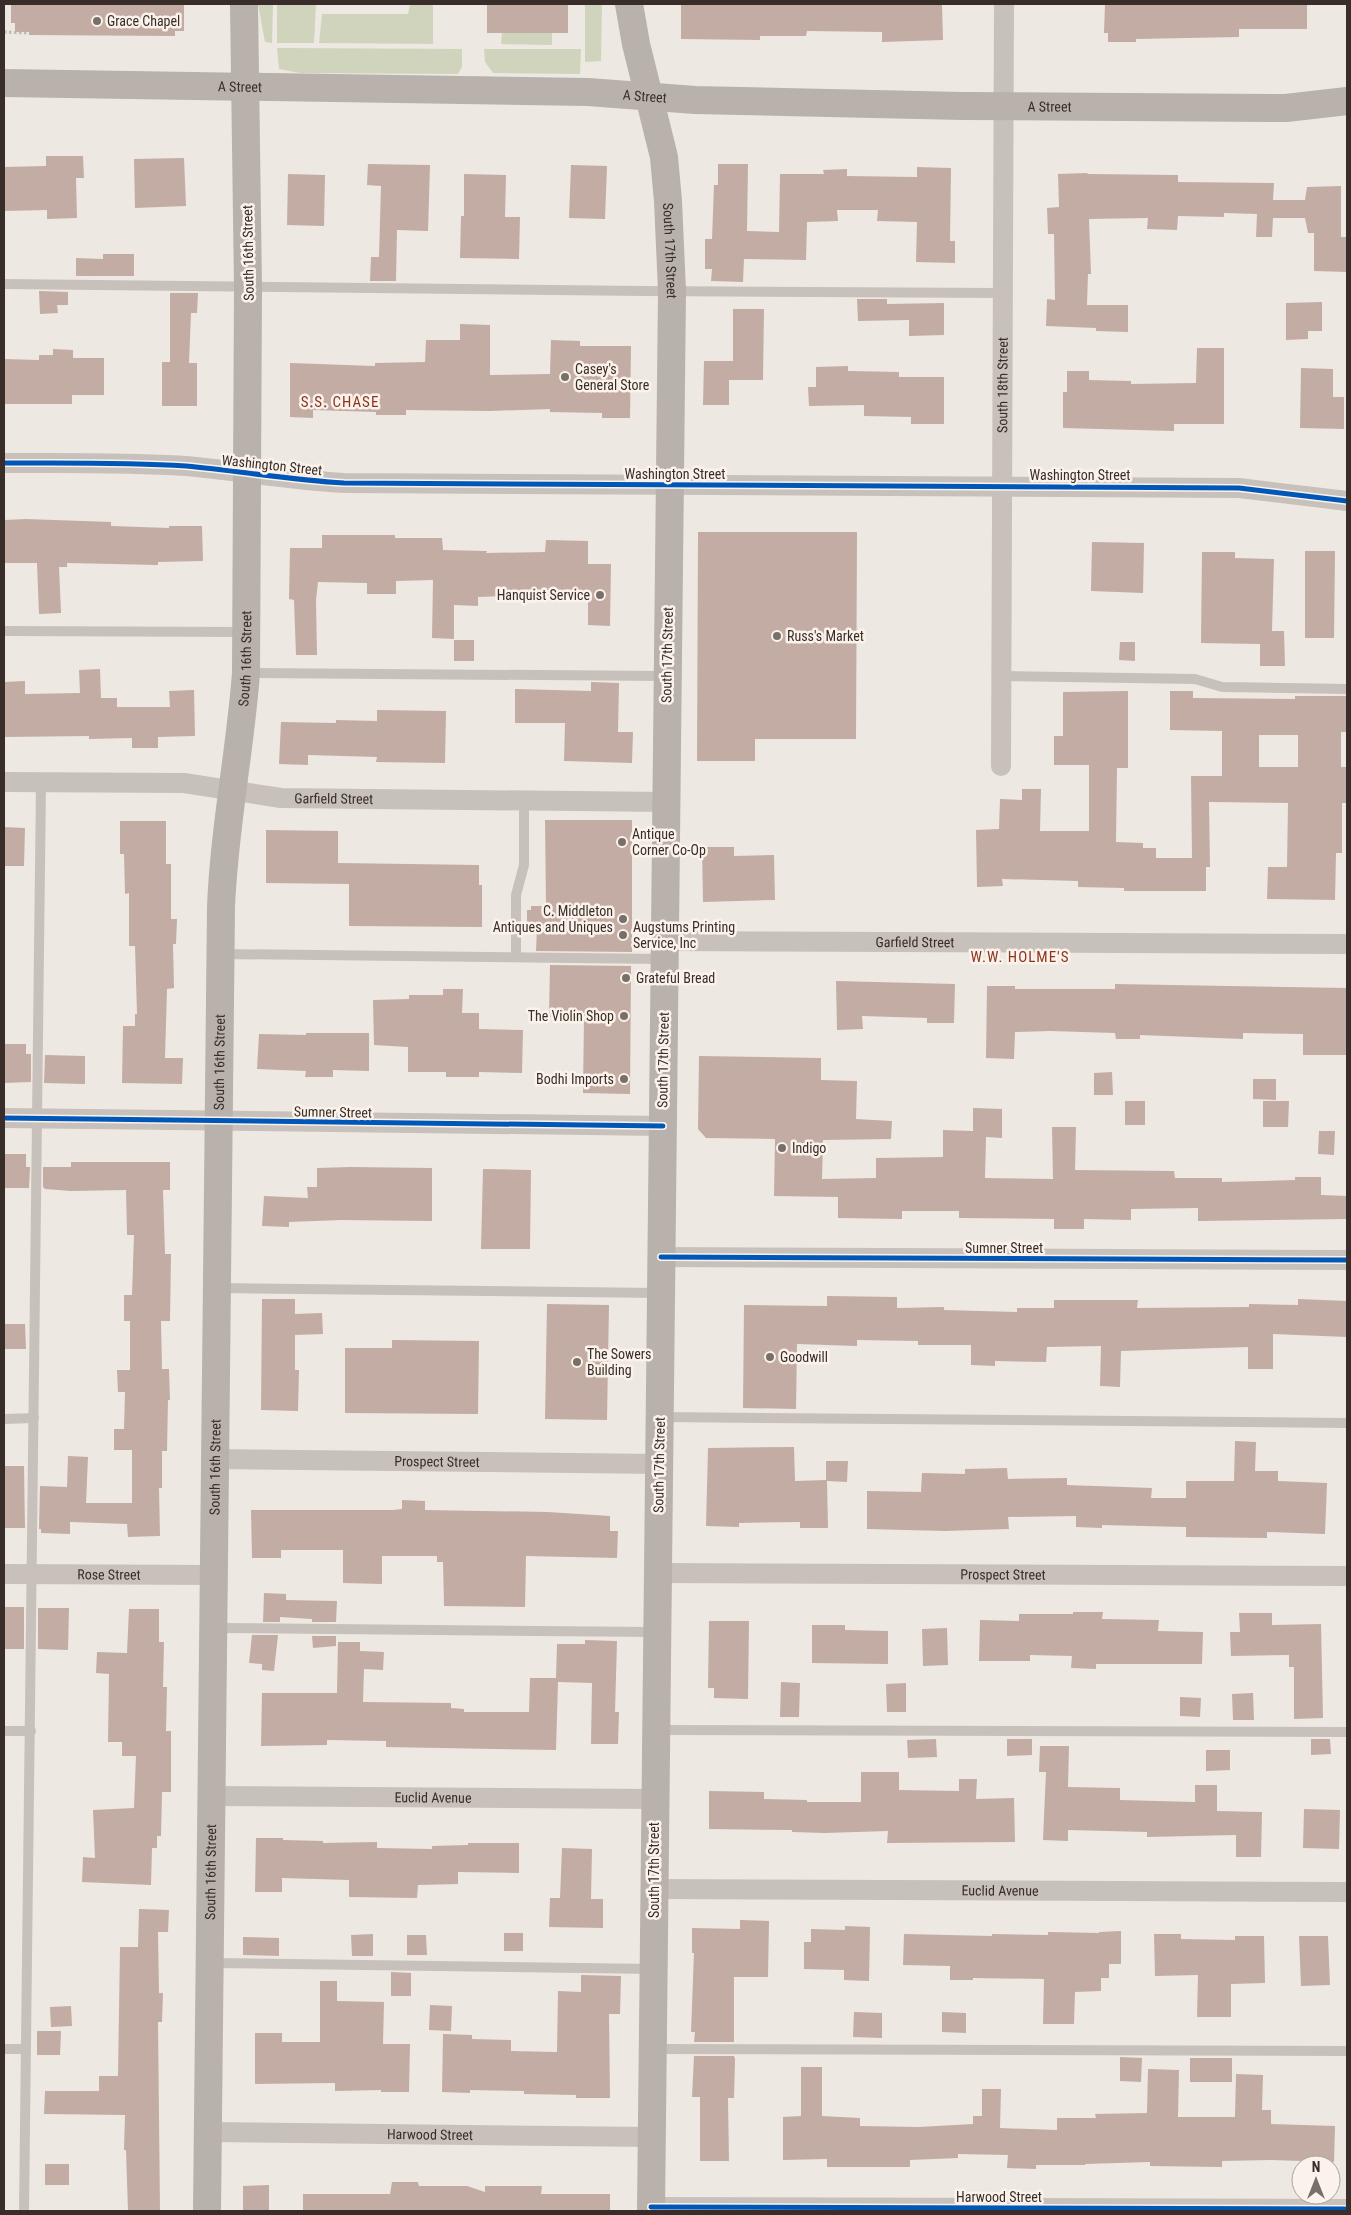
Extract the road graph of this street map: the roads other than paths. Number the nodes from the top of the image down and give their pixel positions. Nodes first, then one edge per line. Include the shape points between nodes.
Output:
1 (244, 4) edge
2 (629, 4) edge
3 (1004, 4) edge
4 (4, 83) edge
5 (245, 87) junction
6 (649, 97) junction
7 (1347, 102) edge
8 (1004, 106) junction
9 (1286, 108) junction
10 (1347, 122) edge
11 (4, 284) edge
12 (248, 288) junction
13 (672, 291) junction
14 (1002, 292) junction
15 (4, 463) edge
16 (247, 474) junction
17 (669, 485) junction
18 (1003, 486) junction
19 (1347, 501) edge
20 (4, 631) edge
21 (246, 632) junction
22 (246, 673) junction
23 (667, 676) junction
24 (1002, 676) junction
25 (1347, 689) edge
26 (1001, 766) dead end
27 (4, 782) edge
28 (41, 783) junction
29 (232, 791) junction
30 (524, 800) junction
31 (666, 802) junction
32 (1347, 944) edge
33 (664, 950) junction
34 (220, 954) junction
35 (516, 957) junction
36 (4, 1118) edge
37 (37, 1118) junction
38 (219, 1122) junction
39 (662, 1126) junction
40 (661, 1257) junction
41 (1347, 1260) edge
42 (217, 1288) junction
43 (661, 1293) junction
44 (659, 1417) junction
45 (34, 1418) junction
46 (4, 1419) edge
47 (1347, 1423) edge
48 (215, 1459) junction
49 (659, 1464) junction
50 (658, 1573) junction
51 (4, 1574) edge
52 (33, 1574) junction
53 (213, 1575) junction
54 (1347, 1576) edge
55 (213, 1628) junction
56 (657, 1632) junction
57 (656, 1730) junction
58 (4, 1731) edge
59 (30, 1731) junction
60 (1347, 1732) edge
61 (211, 1796) junction
62 (655, 1799) junction
63 (654, 1890) junction
64 (1347, 1892) edge
65 (210, 1963) junction
66 (654, 1969) junction
67 (653, 2048) junction
68 (4, 2049) edge
69 (26, 2049) junction
70 (1347, 2051) edge
71 (208, 2132) junction
72 (652, 2137) junction
73 (651, 2209) edge
74 (809, 2209) edge
75 (1347, 2209) edge
76 (970, 2210) edge
77 (1126, 2210) edge
78 (1284, 2210) edge
79 (24, 2211) edge
80 (207, 2211) edge

1 - 5 main road, South 16th Street
2 - 6 main road, South 17th Street
3 - 8 street, South 18th Street
4 - 5 main road, A Street
5 - 6 main road, A Street via 588,92
5 - 12 main road, South 16th Street
6 - 8 main road, A Street
6 - 13 main road, South 17th Street via 664,157
7 - 9 main road, A Street
8 - 9 main road, A Street
8 - 14 street, South 18th Street
9 - 10 main road, A Street
11 - 12 lane
12 - 13 lane
12 - 16 main road, South 16th Street
13 - 14 lane
13 - 17 main road, South 17th Street
14 - 18 street, South 18th Street
15 - 16 street, Washington Street via 142,464
16 - 17 street, Washington Street via 344,483
16 - 21 main road, South 16th Street
17 - 18 street, Washington Street
17 - 23 main road, South 17th Street
18 - 19 street, Washington Street via 1239,488
18 - 24 street, South 18th Street
20 - 21 lane
21 - 22 main road, South 16th Street
22 - 23 lane
22 - 29 main road, South 16th Street
23 - 31 main road, South 17th Street
24 - 25 lane via 1195,679 1222,687
24 - 26 street, South 18th Street
27 - 28 street, Garfield Street
28 - 29 street, Garfield Street via 184,783
28 - 37 lane
29 - 30 street, Garfield Street via 281,798
29 - 34 main road, South 16th Street via 222,867
30 - 31 street, Garfield Street
30 - 35 lane via 524,865 516,895
31 - 33 main road, South 17th Street
32 - 33 street, Garfield Street
33 - 35 lane
33 - 39 main road, South 17th Street
34 - 35 lane
34 - 38 main road, South 16th Street
36 - 37 street, Sumner Street
37 - 38 street, Sumner Street
37 - 45 lane
38 - 39 street, Sumner Street
38 - 42 main road, South 16th Street
39 - 40 main road, South 17th Street
40 - 41 street, Sumner Street
40 - 43 main road, South 17th Street
42 - 43 lane
42 - 48 main road, South 16th Street
43 - 44 main road, South 17th Street
44 - 47 lane
44 - 49 main road, South 17th Street
45 - 46 lane
45 - 52 lane
48 - 49 street, Prospect Street
48 - 53 main road, South 16th Street
49 - 50 main road, South 17th Street
50 - 54 street, Prospect Street
50 - 56 main road, South 17th Street
51 - 52 street, Rose Street
52 - 53 street, Rose Street
52 - 59 lane
53 - 55 main road, South 16th Street
55 - 56 lane
55 - 61 main road, South 16th Street
56 - 57 main road, South 17th Street
57 - 60 lane
57 - 62 main road, South 17th Street
58 - 59 lane
59 - 69 lane
61 - 62 street, Euclid Avenue
61 - 65 main road, South 16th Street
62 - 63 main road, South 17th Street
63 - 64 street, Euclid Avenue
63 - 66 main road, South 17th Street
65 - 66 lane
65 - 71 main road, South 16th Street
66 - 67 main road, South 17th Street
67 - 70 lane
67 - 72 main road, South 17th Street
68 - 69 lane
69 - 79 lane
71 - 72 street, Harwood Street
71 - 80 main road, South 16th Street
72 - 73 main road, South 17th Street
73 - 74 street, Harwood Street
74 - 76 street, Harwood Street
75 - 78 street, Harwood Street
76 - 77 street, Harwood Street
77 - 78 street, Harwood Street

